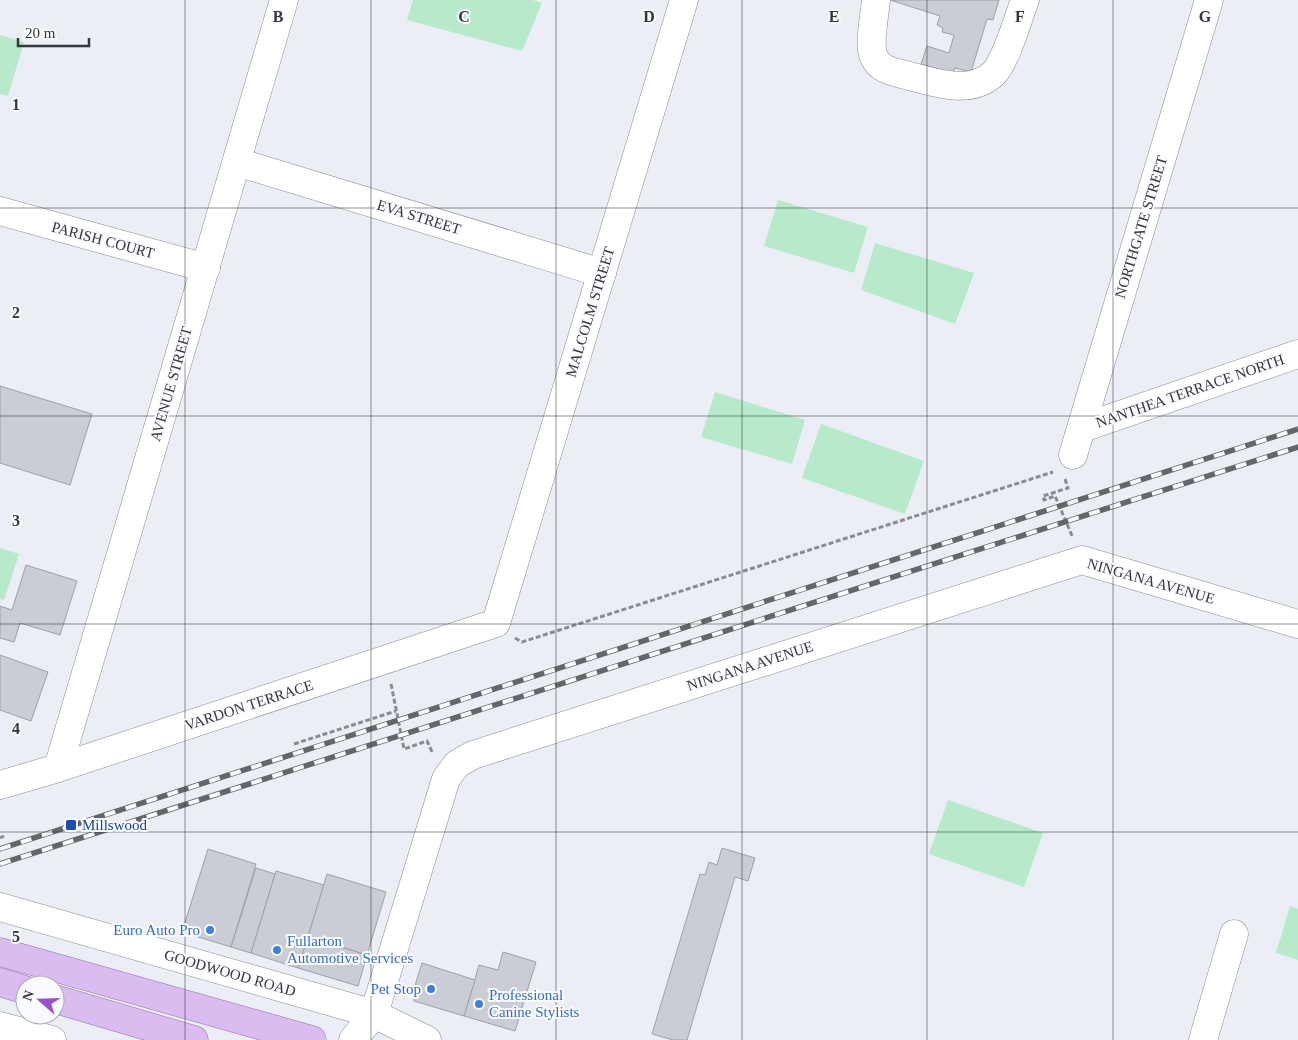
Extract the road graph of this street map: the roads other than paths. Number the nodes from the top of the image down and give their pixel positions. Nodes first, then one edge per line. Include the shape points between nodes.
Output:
1 (284, 0) edge
2 (684, 0) edge
3 (876, 0) edge
4 (1025, 0) edge
5 (1209, 0) edge
6 (236, 162) junction
7 (0, 211) edge
8 (206, 268) junction
9 (602, 273) junction
10 (1298, 354) edge
11 (1082, 428) junction
12 (1069, 465) road end
13 (496, 623) joint
14 (1298, 624) edge
15 (58, 768) junction
16 (0, 785) edge
17 (0, 907) edge
18 (1234, 934) dead end
19 (0, 952) edge
20 (0, 982) edge
21 (15, 987) edge
22 (65, 1001) edge
23 (374, 1014) junction
24 (0, 1026) edge
25 (52, 1040) edge
26 (194, 1040) edge
27 (312, 1040) edge
28 (354, 1040) edge
29 (427, 1040) edge
30 (1203, 1040) edge

1 - 6 street, AVENUE STREET
2 - 9 street, MALCOLM STREET
3 - 4 street via 871,48 876,62 888,70 944,86 978,83 994,73 1004,56
5 - 11 street, NORTHGATE STREET
6 - 8 street, AVENUE STREET
6 - 9 street, EVA STREET
7 - 8 street, PARISH COURT
8 - 15 street, AVENUE STREET
9 - 13 street, MALCOLM STREET
10 - 11 street, NANTHEA TERRACE NORTH
11 - 12 street, NORTHGATE STREET
13 - 15 street, VARDON TERRACE
14 - 23 street, NINGANA AVENUE via 1082,560 473,755 457,764 446,779
15 - 16 street, VARDON TERRACE
17 - 23 street, GOODWOOD ROAD
18 - 30 street
19 - 27 main road
20 - 21 main road
22 - 26 main road
23 - 28 street, NINGANA AVENUE
23 - 29 street
24 - 25 street

